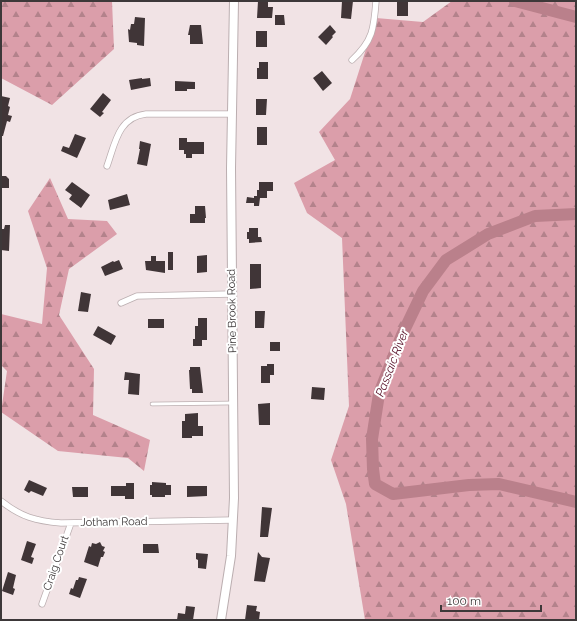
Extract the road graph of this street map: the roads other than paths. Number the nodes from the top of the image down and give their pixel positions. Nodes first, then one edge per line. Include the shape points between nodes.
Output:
1 (234, 1) edge
2 (376, 1) edge
3 (352, 60) dead end
4 (232, 114) junction
5 (107, 166) dead end
6 (231, 294) junction
7 (121, 303) dead end
8 (233, 403) junction
9 (152, 404) dead end
10 (1, 501) edge
11 (233, 520) junction
12 (70, 522) junction
13 (42, 604) dead end
14 (221, 620) edge

1 - 4 street, Pine Brook Road
2 - 3 street via 371,34 363,51
4 - 5 street via 137,116 120,130
4 - 6 street, Pine Brook Road
6 - 7 street via 137,296
6 - 8 street, Pine Brook Road
8 - 9 lane
8 - 11 street, Pine Brook Road
10 - 12 street, Jotham Road via 13,510 34,519
11 - 12 street, Jotham Road
11 - 14 street, Pine Brook Road via 231,556
12 - 13 street, Craig Court

